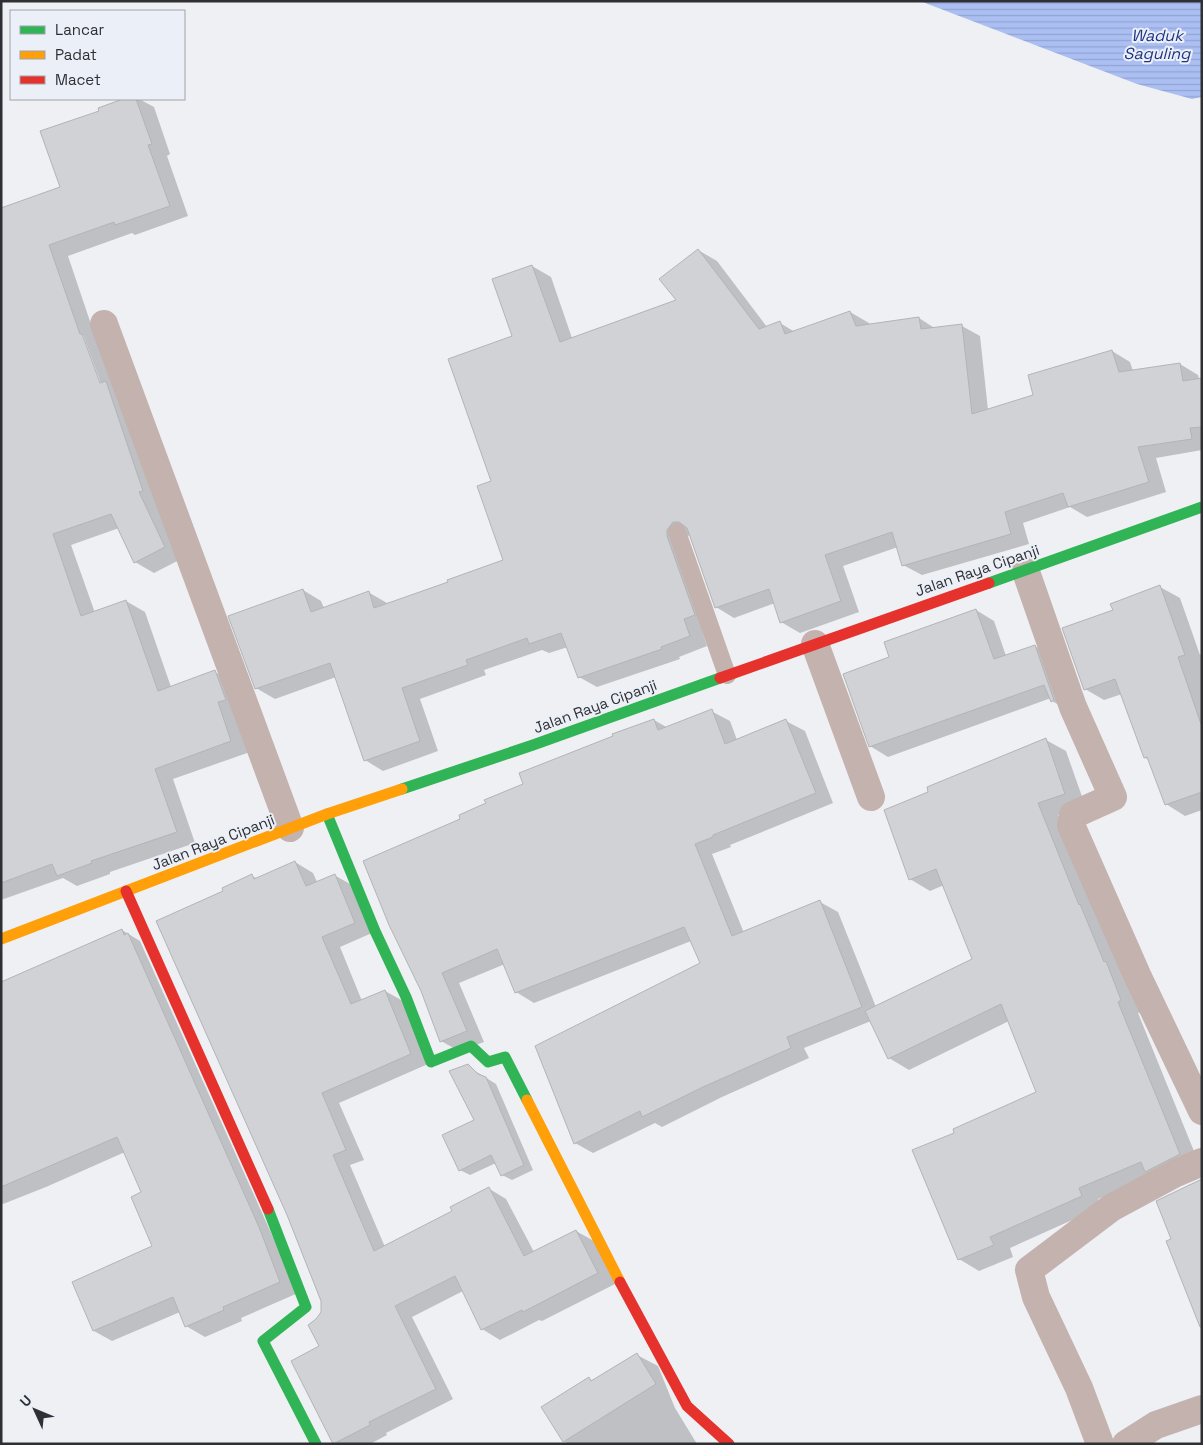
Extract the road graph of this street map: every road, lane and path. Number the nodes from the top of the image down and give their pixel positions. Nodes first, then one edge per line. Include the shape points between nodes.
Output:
1 (104, 324) dead end
2 (1202, 507) edge
3 (677, 532) dead end
4 (1025, 569) junction
5 (815, 644) junction
6 (727, 675) junction
7 (871, 797) dead end
8 (327, 814) junction
9 (290, 828) junction
10 (126, 891) junction
11 (1, 939) edge
12 (1202, 1111) edge
13 (1202, 1162) edge
14 (1202, 1409) edge
15 (316, 1444) edge
16 (729, 1444) edge
17 (1100, 1444) edge
18 (1126, 1444) edge

1 - 9 street
2 - 4 street, Jalan Raya Cipanji
3 - 6 lane
4 - 5 street, Jalan Raya Cipanji
4 - 12 street via 1073,707 1113,798 1072,815 1071,825
5 - 6 street, Jalan Raya Cipanji
5 - 7 street
6 - 8 street, Jalan Raya Cipanji
8 - 9 street, Jalan Raya Cipanji
8 - 16 street via 431,1062 471,1046 488,1062 505,1057 687,1406
9 - 10 street, Jalan Raya Cipanji
10 - 11 street, Jalan Raya Cipanji
10 - 15 street via 273,1221 306,1307 264,1341
13 - 17 street via 1111,1208 1029,1270 1036,1298 1079,1388
14 - 18 street via 1156,1425

